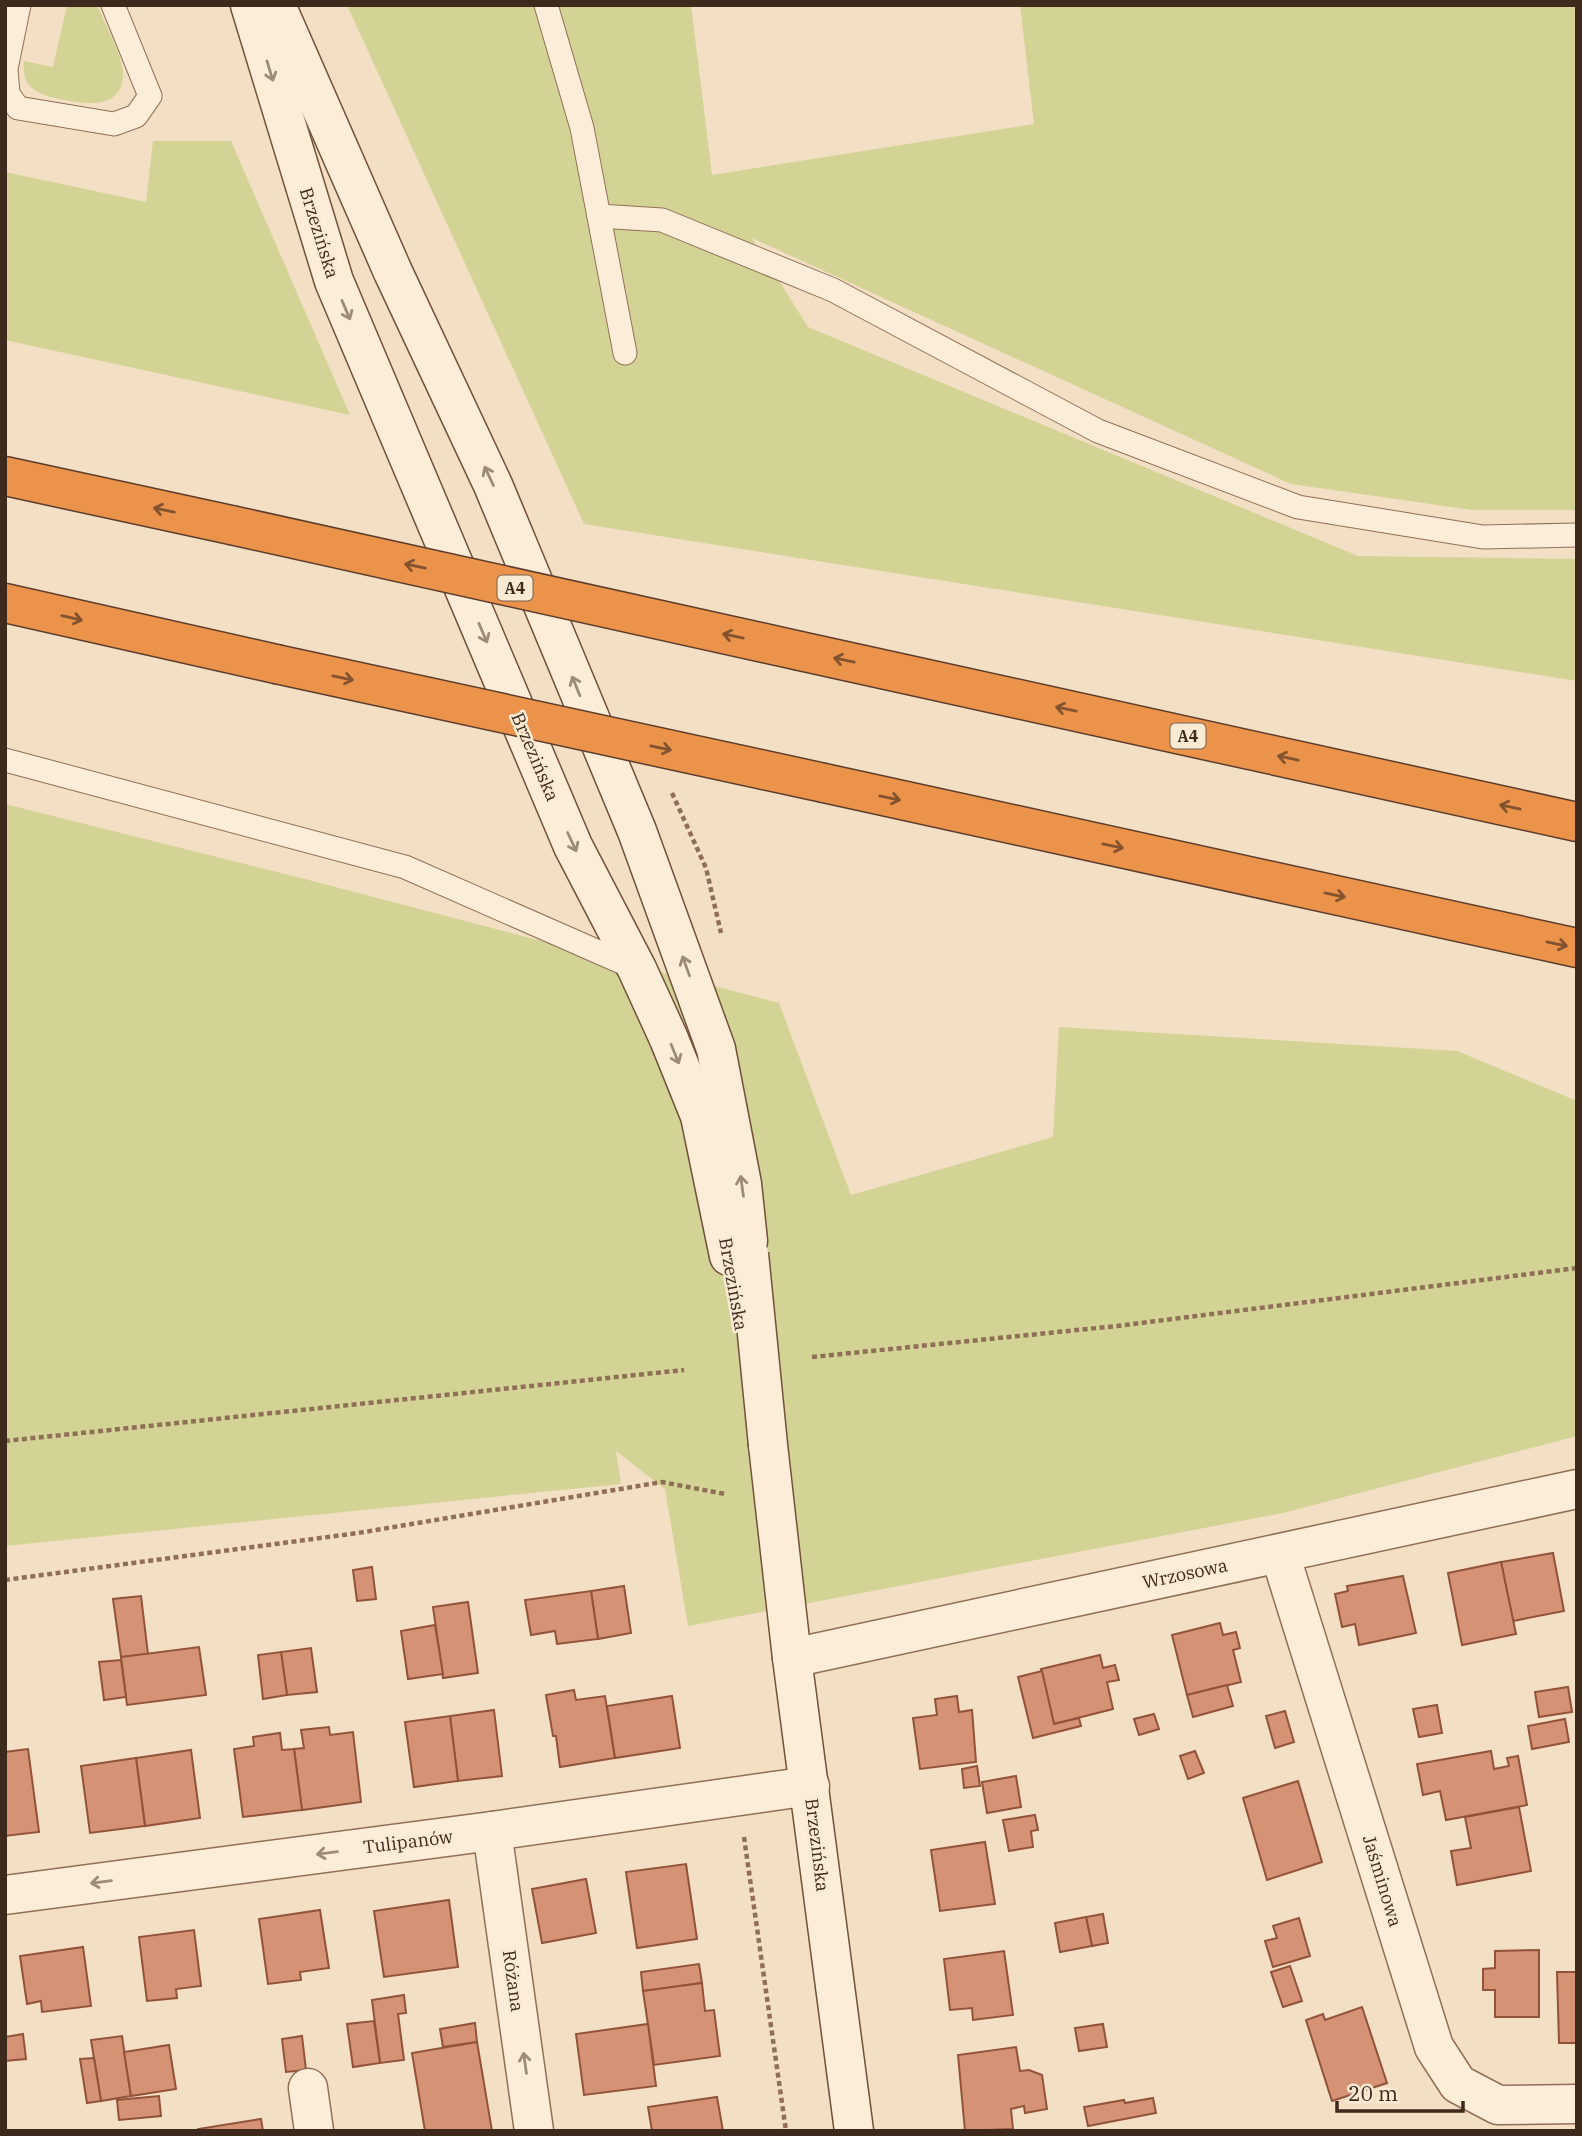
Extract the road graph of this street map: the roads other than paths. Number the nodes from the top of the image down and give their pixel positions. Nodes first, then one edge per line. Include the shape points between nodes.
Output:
1 (19, 5) edge
2 (113, 5) edge
3 (250, 5) edge
4 (276, 5) edge
5 (545, 5) edge
6 (599, 216) junction
7 (625, 353) dead end
8 (5, 476) edge
9 (1577, 535) edge
10 (5, 603) edge
11 (5, 760) edge
12 (1577, 822) edge
13 (1577, 948) edge
14 (637, 969) junction
15 (739, 1255) junction
16 (1577, 1489) edge
17 (1280, 1554) junction
18 (792, 1658) junction
19 (810, 1786) junction
20 (492, 1831) junction
21 (5, 1895) edge
22 (308, 2088) dead end
23 (1577, 2104) edge
24 (314, 2131) edge
25 (534, 2131) edge
26 (853, 2131) edge

1 - 2 lane via 6,69 8,94 18,108 114,124 136,116 150,96
3 -> 14 main road, Brzezińska via 334,281 573,846
15 -> 4 main road, Brzezińska via 742,1184 716,1049 636,831 493,485
5 - 6 lane via 583,128
6 - 7 lane
6 - 9 lane via 662,220 833,290 1098,431 1298,507 1483,537
12 -> 8 highway, A4, bridge
10 -> 13 highway, bridge
11 - 14 lane via 405,867
14 -> 15 main road, Brzezińska via 700,1116
15 - 18 main road, Brzezińska
16 - 17 main road, Wrzosowa
17 - 18 main road, Wrzosowa
17 - 23 main road, Jaśminowa via 1434,2048 1458,2084 1498,2105
18 - 19 main road, Brzezińska
19 - 20 main road, Tulipanów
19 - 26 main road, Brzezińska
20 -> 21 main road, Tulipanów
25 -> 20 main road, Różana
22 - 24 main road

